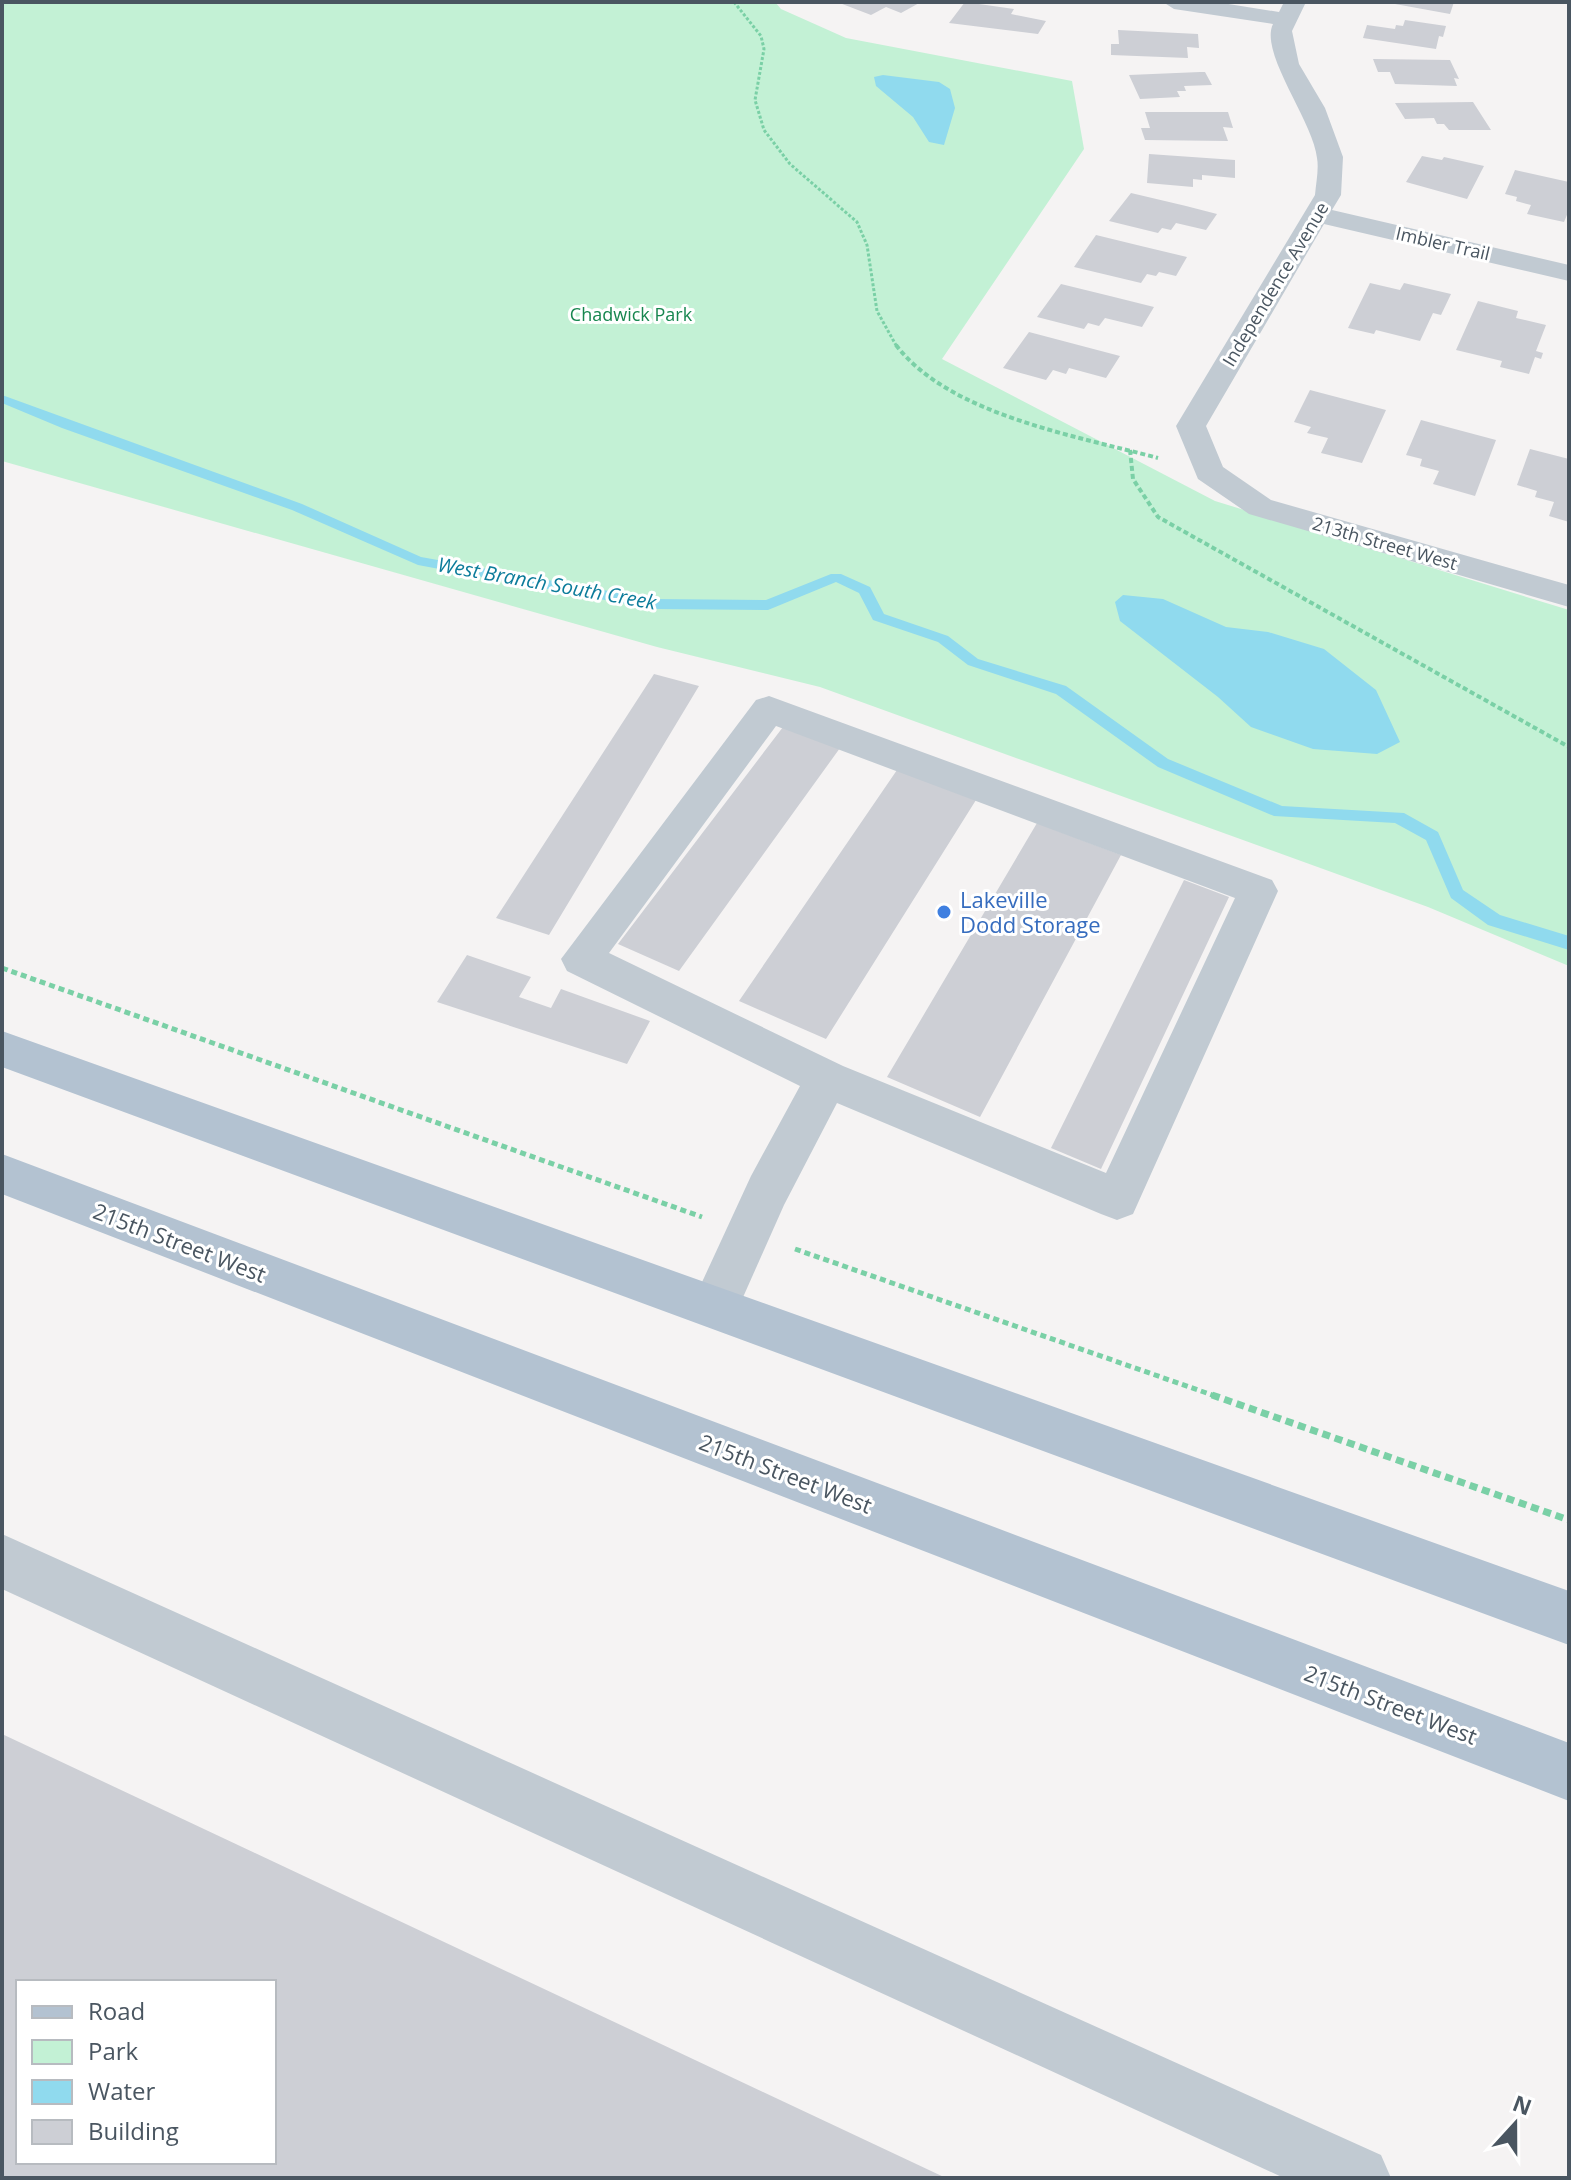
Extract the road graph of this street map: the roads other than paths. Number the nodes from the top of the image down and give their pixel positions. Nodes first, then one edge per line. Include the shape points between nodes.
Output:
1 (1174, 2) edge
2 (1291, 11) edge
3 (1317, 214) junction
4 (1569, 273) edge
5 (1209, 472) joint
6 (1569, 596) edge
7 (2, 1049) edge
8 (828, 1079) junction
9 (2, 1174) edge
10 (715, 1306) junction
11 (2, 1561) edge
12 (1569, 1618) edge
13 (1569, 1772) edge
14 (1358, 2178) edge

1 - 2 street
2 - 3 street, Independence Avenue via 1281,31 1287,64 1313,108 1330,157 1328,195
3 - 4 street, Imbler Trail
3 - 5 street, Independence Avenue via 1191,426
5 - 6 street, 213th Street West via 1260,507
7 - 10 main road
8 - 8 street via 582,959 769,709 1258,891 1117,1199
8 - 10 street via 746,1232
9 - 13 main road, 215th Street West
10 - 12 main road
11 - 14 street

